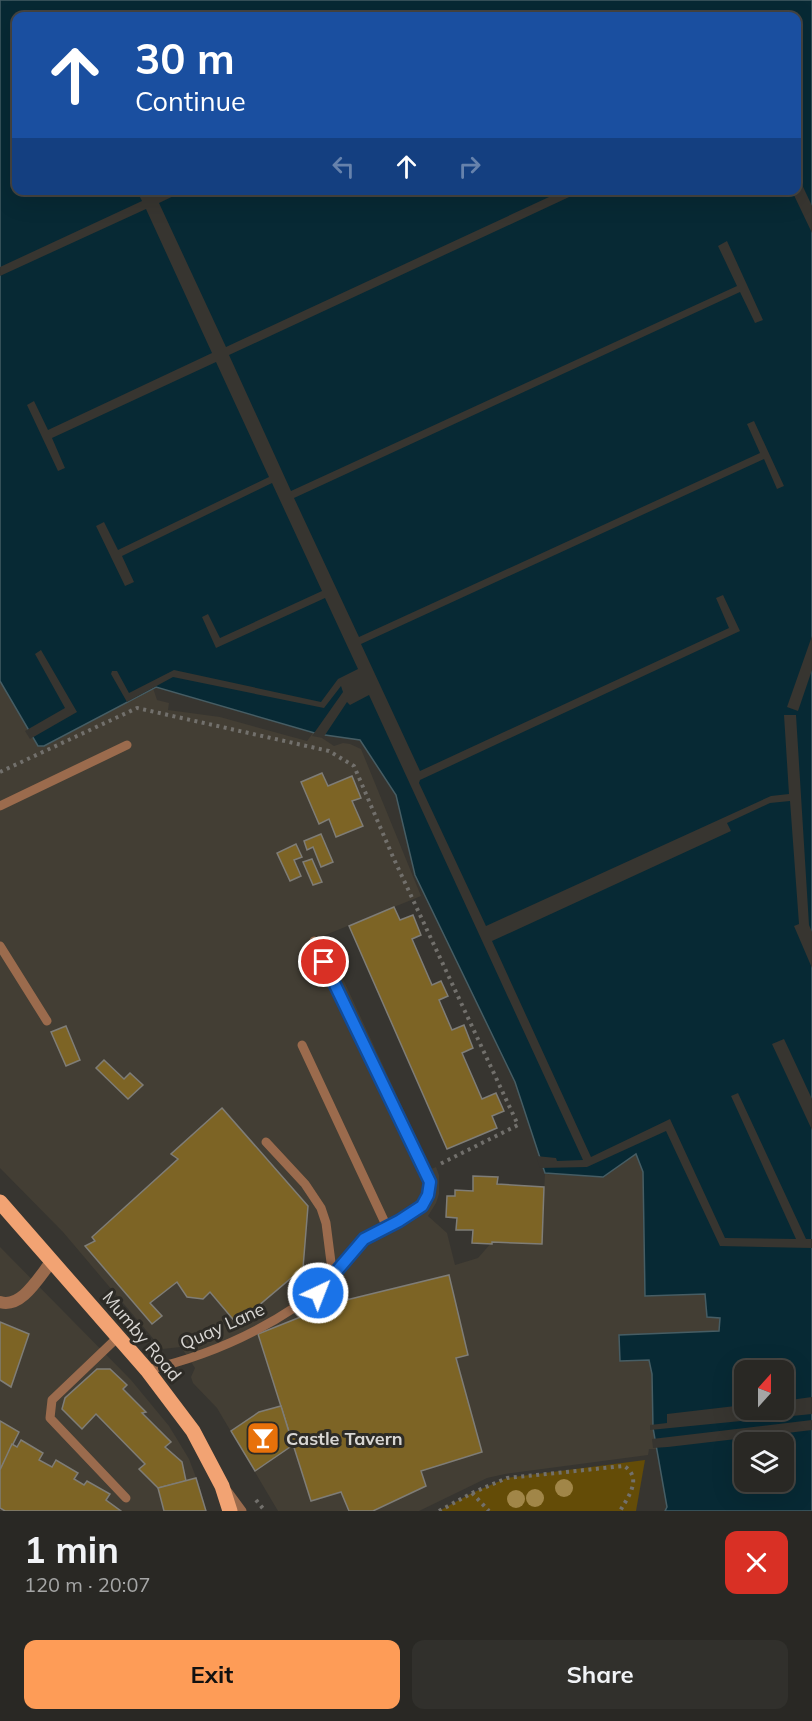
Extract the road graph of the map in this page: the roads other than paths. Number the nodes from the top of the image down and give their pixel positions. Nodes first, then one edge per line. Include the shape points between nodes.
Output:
1 (127, 745) dead end
2 (0, 806) edge
3 (314, 941) dead end
4 (0, 946) edge
5 (47, 1021) dead end
6 (302, 1045) dead end
7 (266, 1142) dead end
8 (0, 1202) edge
9 (387, 1227) junction
10 (52, 1261) junction
11 (333, 1278) junction
12 (0, 1302) edge
13 (118, 1337) junction
14 (147, 1370) junction
15 (222, 1486) junction
16 (126, 1498) dead end
17 (230, 1511) edge
18 (242, 1511) edge

1 - 2 lane
3 - 9 lane, Quay Lane via 430,1182 422,1206
4 - 5 lane
6 - 9 lane
7 - 11 lane via 305,1184 321,1208
8 - 10 main road, Mumby Road
9 - 11 lane, Quay Lane via 364,1239
10 - 12 street via 20,1299
10 - 13 main road, Mumby Road
11 - 14 lane, Quay Lane via 287,1313 233,1341 181,1362
13 - 14 main road, Mumby Road
13 - 16 lane via 52,1400 50,1418
14 - 15 main road, Mumby Road via 193,1431
15 - 17 main road, Mumby Road
15 - 18 lane

